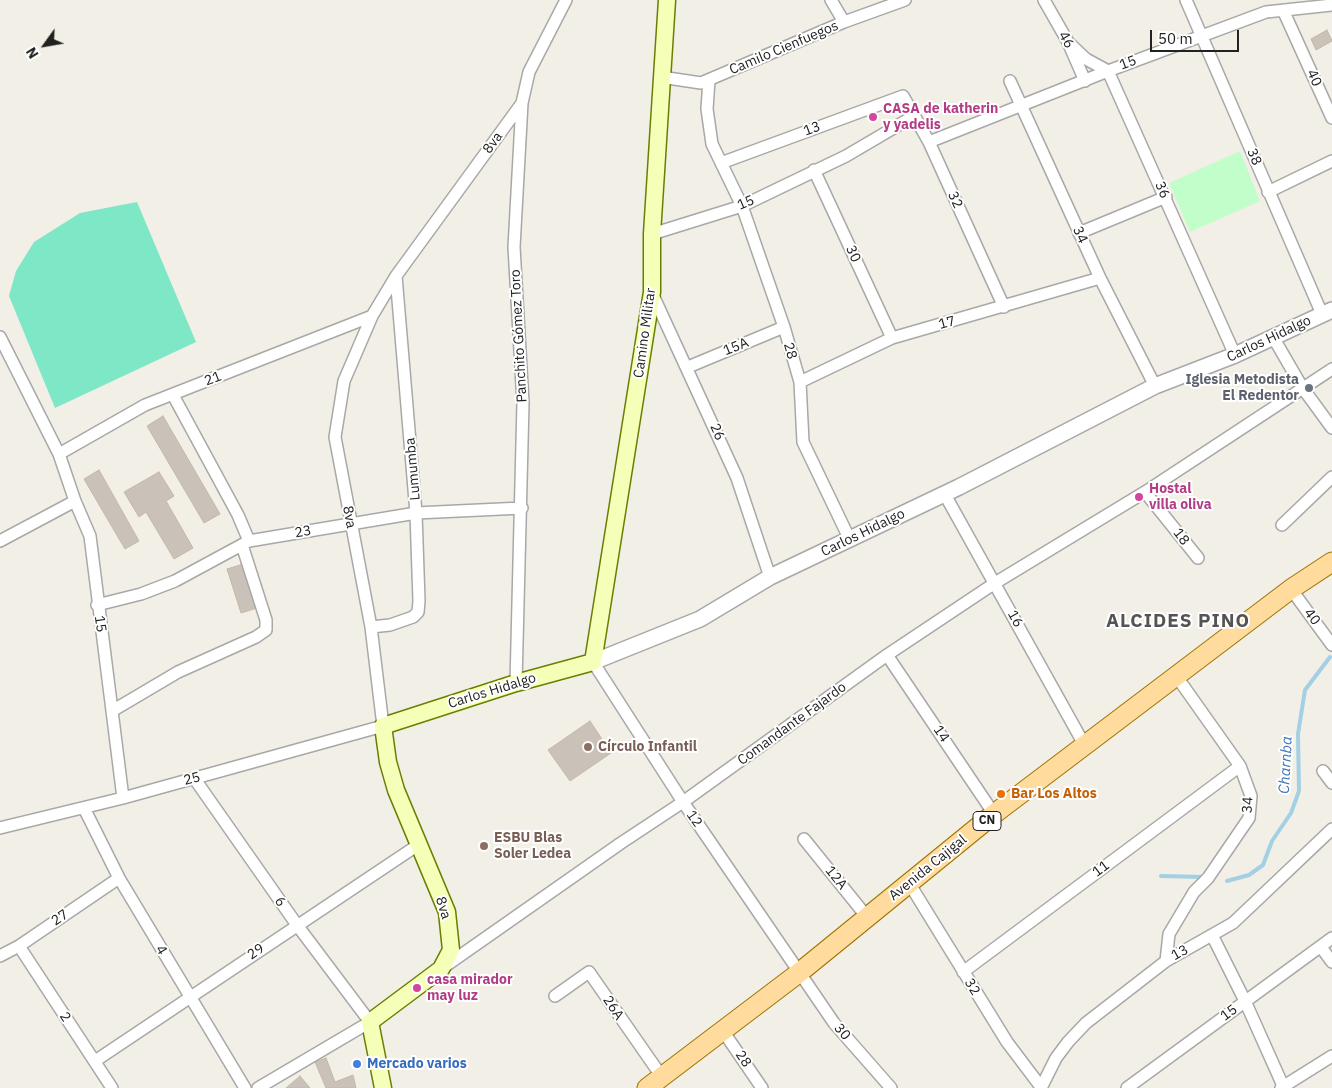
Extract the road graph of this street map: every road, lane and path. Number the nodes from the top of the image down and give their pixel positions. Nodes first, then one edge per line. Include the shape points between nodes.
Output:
1 (566, 0) edge
2 (667, 0) edge
3 (831, 0) edge
4 (904, 0) edge
5 (1044, 0) edge
6 (1186, 0) edge
7 (1332, 5) edge
8 (1283, 10) junction
9 (844, 22) junction
10 (1201, 36) junction
11 (1068, 42) junction
12 (1108, 71) junction
13 (661, 77) junction
14 (709, 80) junction
15 (1010, 81) dead end
16 (1085, 81) junction
17 (903, 96) joint
18 (522, 102) junction
19 (1021, 106) junction
20 (914, 116) junction
21 (1332, 118) edge
22 (929, 142) junction
23 (1332, 161) edge
24 (721, 163) junction
25 (814, 170) junction
26 (1268, 192) junction
27 (1166, 197) junction
28 (742, 206) junction
29 (1079, 233) junction
30 (652, 234) junction
31 (396, 276) junction
32 (1100, 278) junction
33 (652, 292) junction
34 (1004, 307) junction
35 (1327, 312) edge
36 (372, 316) junction
37 (784, 327) junction
38 (0, 337) edge
39 (1273, 337) junction
40 (892, 338) junction
41 (1235, 355) junction
42 (688, 366) junction
43 (1332, 369) edge
44 (800, 382) junction
45 (1154, 386) junction
46 (1302, 387) junction
47 (173, 394) junction
48 (1332, 428) edge
49 (59, 454) junction
50 (1332, 477) edge
51 (1145, 492) junction
52 (944, 493) junction
53 (75, 501) junction
54 (522, 508) junction
55 (416, 513) junction
56 (350, 524) junction
57 (1282, 525) dead end
58 (850, 540) junction
59 (0, 541) edge
60 (245, 543) junction
61 (1198, 558) dead end
62 (1332, 562) edge
63 (770, 578) junction
64 (995, 583) junction
65 (1291, 589) junction
66 (97, 604) junction
67 (371, 627) junction
68 (1332, 645) edge
69 (887, 655) junction
70 (592, 662) junction
71 (1177, 677) junction
72 (516, 682) junction
73 (112, 711) junction
74 (382, 726) junction
75 (1085, 746) junction
76 (1240, 766) junction
77 (1323, 771) dead end
78 (194, 778) junction
79 (1332, 783) edge
80 (123, 798) junction
81 (683, 802) junction
82 (84, 808) junction
83 (994, 814) junction
84 (0, 828) edge
85 (1332, 829) edge
86 (804, 839) dead end
87 (418, 845) junction
88 (119, 878) junction
89 (909, 884) junction
90 (867, 917) junction
91 (297, 925) junction
92 (1212, 935) junction
93 (1332, 938) edge
94 (19, 946) junction
95 (1321, 947) junction
96 (0, 956) edge
97 (1166, 961) junction
98 (1332, 962) edge
99 (441, 969) junction
100 (800, 972) junction
101 (962, 972) junction
102 (555, 996) dead end
103 (189, 997) junction
104 (1245, 1001) junction
105 (370, 1022) junction
106 (723, 1031) junction
107 (1332, 1056) edge
108 (95, 1061) junction
109 (655, 1082) edge
110 (112, 1088) edge
111 (245, 1088) edge
112 (258, 1088) edge
113 (383, 1088) edge
114 (762, 1088) edge
115 (891, 1088) edge
116 (1041, 1088) edge
117 (1127, 1088) edge
118 (1282, 1088) edge

1 - 18 street, Panchito Gómez Toro via 530,72
2 - 13 main road, Camino Militar
3 - 9 street
4 - 9 street, Camilo Cienfuegos
5 - 11 street, 46
6 - 10 street, 38
7 - 8 street, 15
8 - 10 street, 15 via 1266,12
8 - 21 street, 40
9 - 14 street, Camilo Cienfuegos
10 - 12 street, 15
10 - 26 street, 38
11 - 12 street via 1086,60
11 - 16 street, 46
12 - 16 street, 15
12 - 27 street, 36
13 - 14 street, Camilo Cienfuegos via 702,83
13 - 30 main road, Camino Militar
14 - 24 street, 28 via 707,109 712,144
15 - 19 street, 34
16 - 19 street, 15
17 - 20 street, 32
17 - 24 street, 13
18 - 31 street, 8va
18 - 54 street, Panchito Gómez Toro via 514,247 523,403
19 - 22 street, 15
19 - 29 street, 34
20 - 22 street, 32
20 - 25 street, 15 via 846,156
22 - 34 street, 32
23 - 26 street
24 - 28 street, 28
25 - 28 street, 15
25 - 40 street, 30
26 - 35 street, 38
27 - 29 street
27 - 41 street, 36
28 - 30 street, 15
28 - 37 street, 28
29 - 32 street, 34
30 - 33 main road, Camino Militar
31 - 36 street, 8va
31 - 55 street, Lumumba
32 - 34 street, 17
32 - 45 street, 34
33 - 42 street, 26
33 - 70 main road, Camino Militar
34 - 40 street, 17
35 - 39 street, Carlos Hidalgo
36 - 47 street, 21
36 - 56 street, 8va via 344,382 335,437
37 - 42 street, 15A
37 - 44 street, 28
38 - 49 street, 15
39 - 41 street, Carlos Hidalgo
39 - 46 street
40 - 44 street, 17
41 - 45 street, Carlos Hidalgo
42 - 63 street, 26 via 737,478
43 - 46 street, Comandante Fajardo
44 - 58 street, 28 via 803,442
45 - 52 street, Carlos Hidalgo
46 - 48 street
46 - 51 street, Comandante Fajardo
47 - 49 street, 21 via 145,405
47 - 60 street via 238,515
49 - 53 street, 15
50 - 57 street
51 - 61 street, 18
51 - 64 street, Comandante Fajardo
52 - 58 street, Carlos Hidalgo
52 - 64 street, 16
53 - 59 street
53 - 66 street, 15 via 90,536
54 - 55 street, 23
54 - 72 street, Panchito Gómez Toro
55 - 56 street, 23
55 - 67 street, Lumumba via 418,612 390,625
56 - 60 street, 23
56 - 67 street, 8va
58 - 63 street, Carlos Hidalgo
60 - 66 street, 23 via 175,581 140,594
60 - 73 street via 266,630 178,672
62 - 65 main road, Avenida Cajigal / CN
63 - 70 street, Carlos Hidalgo via 700,620
64 - 69 street, Comandante Fajardo
64 - 75 street, 16
65 - 68 street, 40
65 - 71 main road, Avenida Cajigal / CN
66 - 73 street, 15
67 - 74 street, 8va
69 - 81 street, Comandante Fajardo
69 - 83 street, 14
70 - 72 main road, Carlos Hidalgo
70 - 81 street, 12
71 - 75 main road, Avenida Cajigal / CN
71 - 76 street, 34
72 - 74 main road, Carlos Hidalgo
73 - 80 street, 15
74 - 78 street, 25
74 - 87 main road, 8va via 396,790
75 - 83 main road, Avenida Cajigal / CN
76 - 97 street, 34 via 1251,796 1249,818 1208,878 1194,892 1169,934
76 - 101 street, 11
77 - 79 street
78 - 80 street, 25
78 - 91 street, 6
80 - 82 street, 25
81 - 99 street, Comandante Fajardo
81 - 100 street, 12
82 - 84 street, 25
82 - 88 street, 4
83 - 89 main road, Avenida Cajigal / CN
85 - 92 street, 13 via 1267,888 1247,911
86 - 90 street, 12A
87 - 91 street, 29
87 - 99 main road, 8va via 446,912 451,950
88 - 94 street, 27
88 - 103 street, 4
89 - 90 main road, Avenida Cajigal / CN
89 - 101 street, 32
90 - 100 main road, Avenida Cajigal / CN
91 - 103 street, 29
91 - 105 street, 6
92 - 97 street, 13
92 - 104 street
93 - 95 street, 15
94 - 96 street, 27
94 - 108 street, 2
95 - 98 street
95 - 104 street, 15
97 - 116 street, 13 via 1086,1023 1064,1047
99 - 105 main road, Comandante Fajardo
100 - 106 main road, Avenida Cajigal / CN
100 - 115 street, 30 via 834,1023
101 - 116 street, 32 via 1006,1042
102 - 109 street, 26A via 589,972
103 - 108 street, 29
103 - 111 street, 4
104 - 117 street, 15
104 - 118 street
105 - 112 street, Comandante Fajardo
105 - 113 main road
106 - 109 main road, Avenida Cajigal / CN
106 - 114 street, 28
107 - 118 street
108 - 110 street, 2

